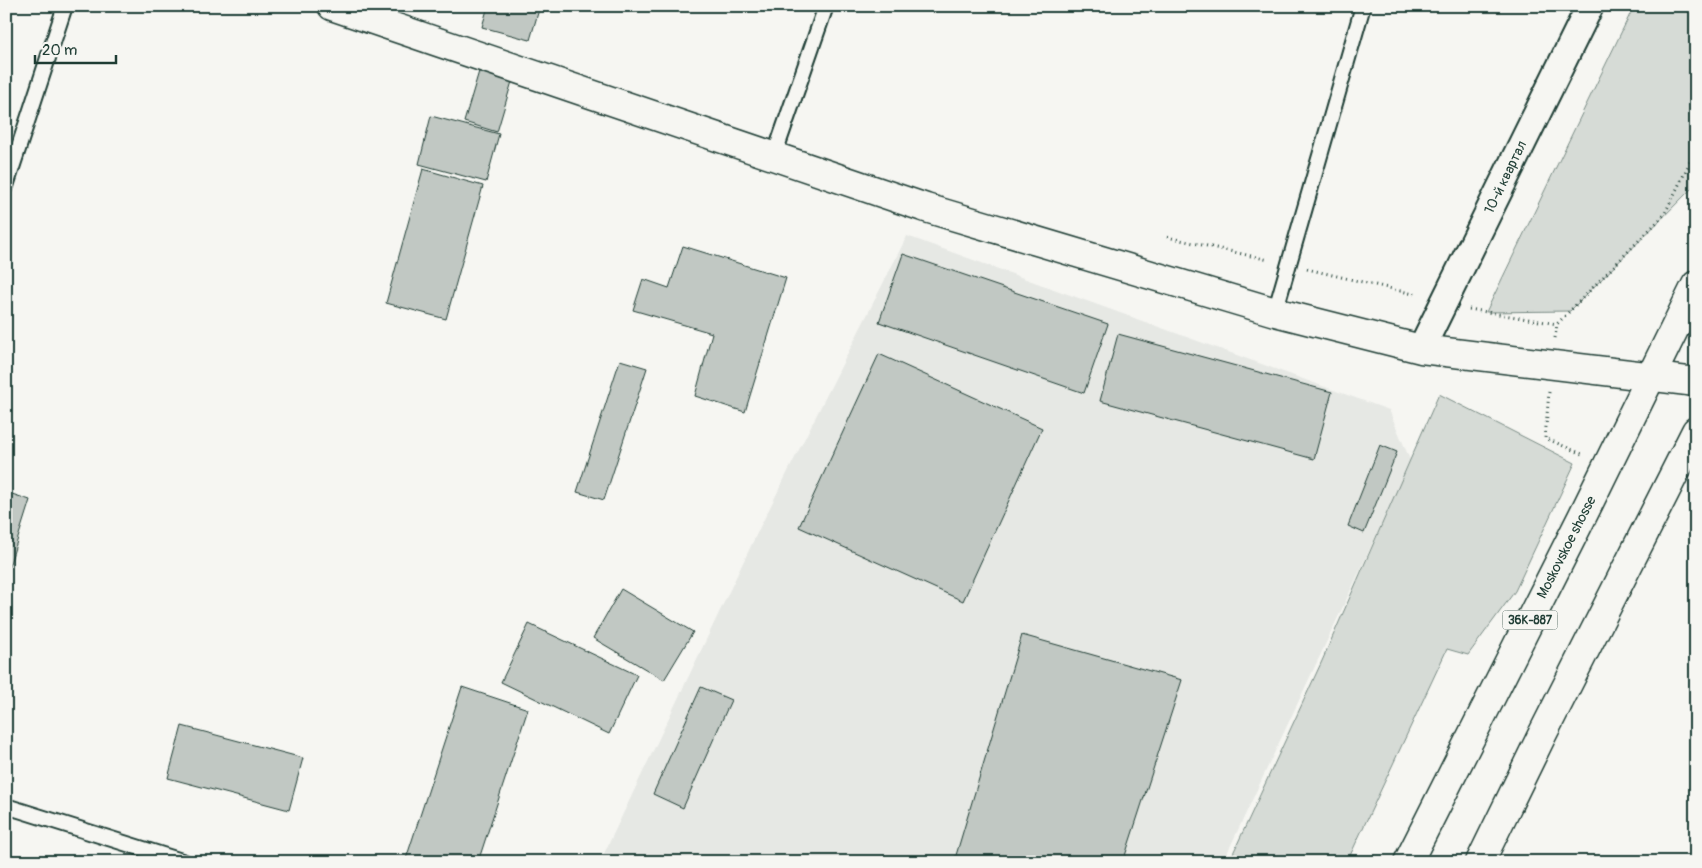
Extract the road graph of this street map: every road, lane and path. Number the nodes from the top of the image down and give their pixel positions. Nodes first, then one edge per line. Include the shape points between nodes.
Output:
1 (65, 6) edge
2 (332, 6) edge
3 (826, 6) edge
4 (1363, 6) edge
5 (1590, 6) edge
6 (774, 156) junction
7 (6, 186) edge
8 (1167, 237) dead end
9 (1289, 264) junction
10 (1696, 285) edge
11 (1443, 304) junction
12 (1275, 312) junction
13 (1557, 324) dead end
14 (1421, 349) junction
15 (1650, 377) junction
16 (1696, 382) edge
17 (1696, 431) edge
18 (6, 806) edge
19 (185, 862) edge
20 (1408, 862) edge
21 (1480, 862) edge

1 - 7 lane
2 - 6 street
3 - 6 lane
4 - 9 lane
5 - 11 street, 10-й квартал
6 - 12 street via 926,208
8 - 9 path
9 - 11 path via 1411,292
9 - 12 lane
10 - 15 street, Moskovskoe shosse / 36К-887
11 - 13 path
11 - 14 street, 10-й квартал
12 - 14 street
14 - 15 street
15 - 16 street
15 - 20 street, Moskovskoe shosse / 36К-887
17 - 21 street
18 - 19 lane

